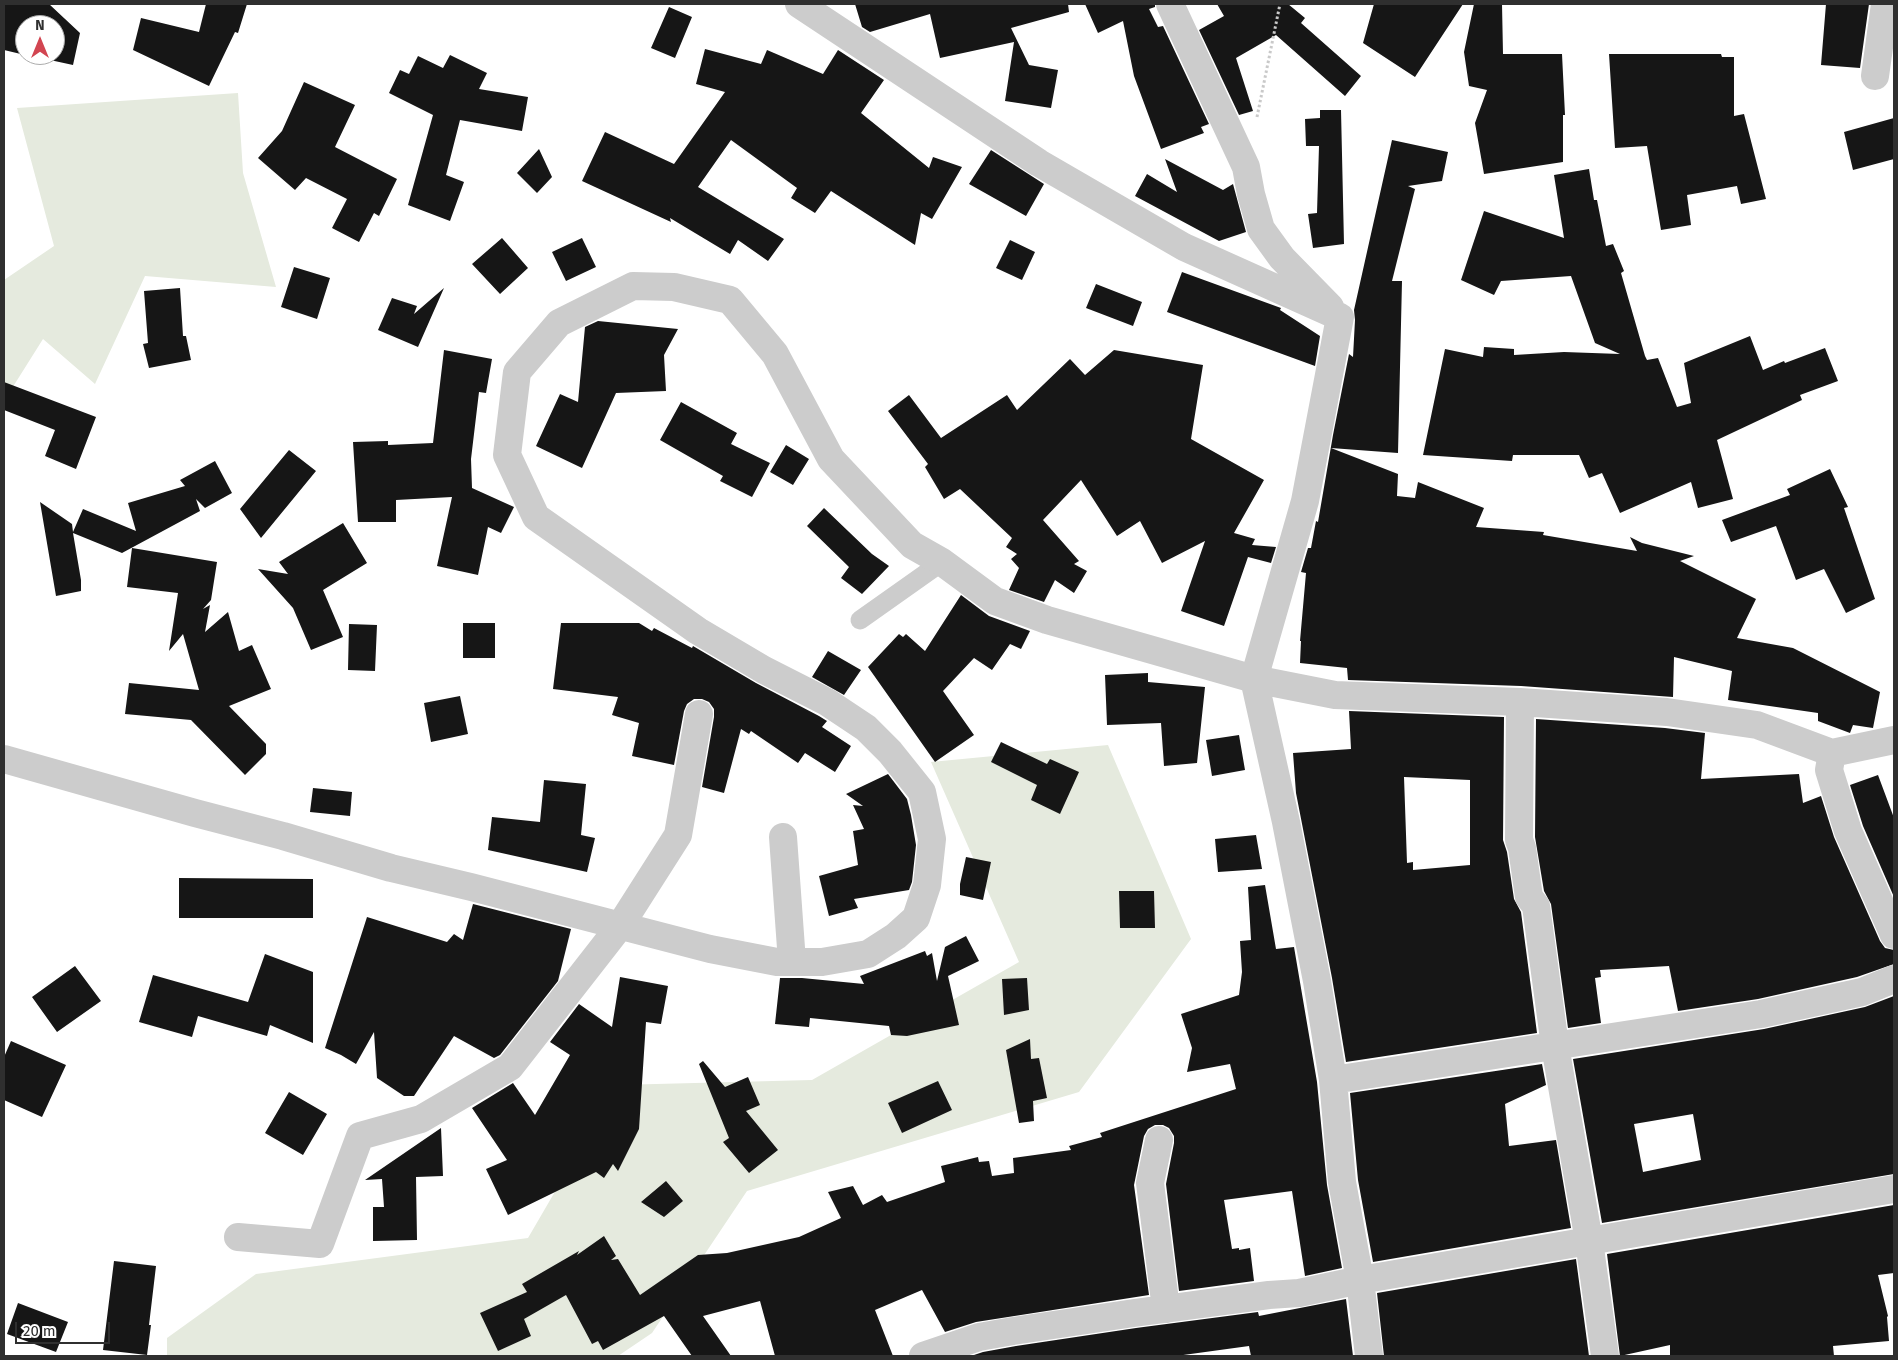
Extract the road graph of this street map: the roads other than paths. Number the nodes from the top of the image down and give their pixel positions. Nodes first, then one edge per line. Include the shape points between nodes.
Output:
1 (799, 4) edge
2 (1170, 4) edge
3 (1885, 4) edge
4 (1875, 76) dead end
5 (1340, 317) junction
6 (942, 562) junction
7 (860, 620) dead end
8 (1254, 679) junction
9 (1520, 702) junction
10 (699, 714) dead end
11 (1894, 740) edge
12 (1832, 753) junction
13 (4, 760) edge
14 (783, 837) dead end
15 (620, 926) junction
16 (1894, 935) edge
17 (792, 962) junction
18 (1894, 979) edge
19 (1554, 1046) junction
20 (1333, 1080) junction
21 (1159, 1140) dead end
22 (1894, 1189) edge
23 (238, 1237) dead end
24 (1589, 1242) junction
25 (1360, 1280) junction
26 (1166, 1309) junction
27 (923, 1356) edge
28 (1369, 1356) edge
29 (1605, 1356) edge

1 - 5 street via 1040,163 1184,247
2 - 5 street via 1246,167 1261,229 1282,258
3 - 4 street
5 - 8 street via 1305,501
6 - 7 lane
6 - 8 street via 994,601 1047,620
6 - 17 street via 912,545 832,459 775,354 730,300 674,287 633,286 560,323 517,372 507,455 536,517 698,631 827,702 866,728 922,792 932,839 928,885 916,918 868,954 822,962
8 - 9 street via 1335,695
8 - 20 street via 1288,832
9 - 12 street via 1667,712 1757,725
9 - 19 street via 1519,840 1529,897 1536,906
10 - 15 street via 678,835
11 - 12 street
12 - 16 street via 1829,770 1848,831
13 - 15 street via 391,868
14 - 17 street
15 - 17 street via 710,949
15 - 23 street via 510,1067 421,1119 360,1136 320,1244
18 - 19 street via 1862,992 1762,1014
19 - 20 street
19 - 24 street
20 - 25 street via 1342,1182
21 - 26 street via 1150,1183
22 - 24 street
24 - 25 street
24 - 29 street
25 - 26 street via 1299,1293
25 - 28 street
26 - 27 street via 978,1337

